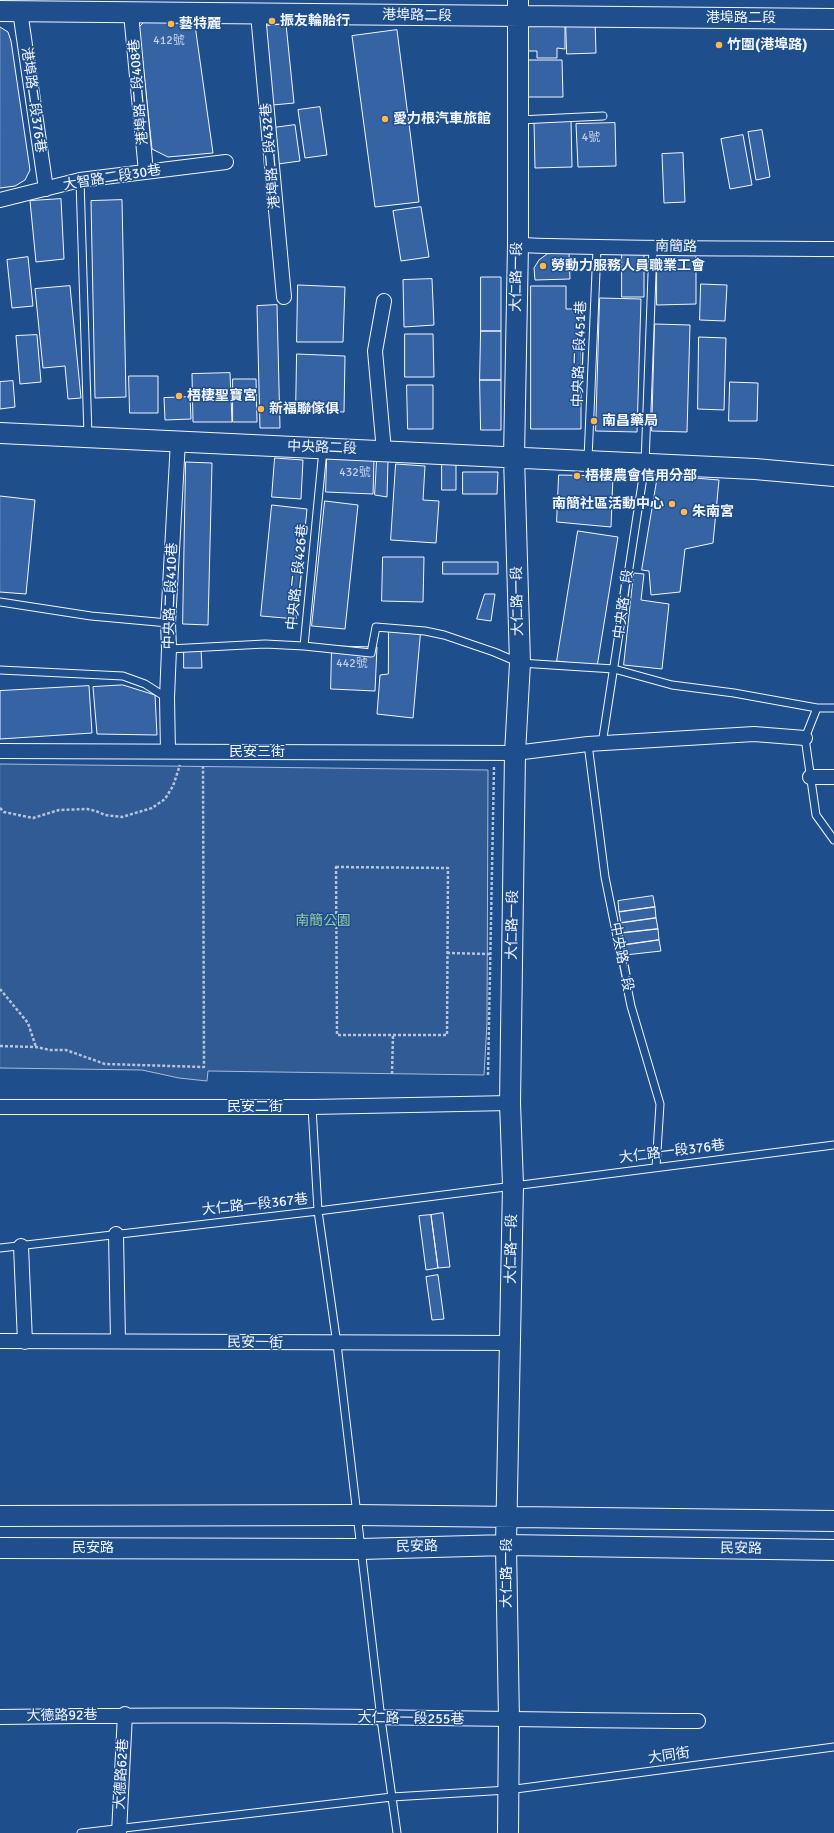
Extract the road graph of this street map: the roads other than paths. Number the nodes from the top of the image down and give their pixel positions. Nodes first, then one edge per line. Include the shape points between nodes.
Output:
1 (517, 8) edge
2 (20, 10) junction
3 (0, 11) edge
4 (131, 12) junction
5 (258, 14) junction
6 (834, 19) edge
7 (602, 116) dead end
8 (517, 120) junction
9 (226, 162) dead end
10 (146, 172) junction
11 (80, 180) junction
12 (46, 189) junction
13 (0, 200) edge
14 (518, 245) junction
15 (653, 247) junction
16 (597, 248) junction
17 (834, 249) edge
18 (284, 297) dead end
19 (384, 301) dead end
20 (0, 433) edge
21 (88, 436) junction
22 (178, 441) junction
23 (324, 448) junction
24 (384, 451) junction
25 (514, 457) junction
26 (588, 461) junction
27 (645, 464) junction
28 (834, 476) edge
29 (0, 602) edge
30 (168, 623) junction
31 (304, 646) junction
32 (170, 649) junction
33 (520, 663) junction
34 (614, 669) junction
35 (0, 670) edge
36 (167, 698) junction
37 (817, 708) junction
38 (834, 708) edge
39 (804, 738) junction
40 (588, 744) junction
41 (602, 744) junction
42 (0, 751) edge
43 (168, 751) junction
44 (515, 753) junction
45 (810, 777) junction
46 (834, 777) edge
47 (834, 840) edge
48 (510, 1103) junction
49 (0, 1107) edge
50 (312, 1107) junction
51 (834, 1145) edge
52 (656, 1167) junction
53 (513, 1185) junction
54 (318, 1211) junction
55 (116, 1234) junction
56 (21, 1246) junction
57 (0, 1248) edge
58 (0, 1341) edge
59 (118, 1341) junction
60 (25, 1342) junction
61 (511, 1343) junction
62 (337, 1344) junction
63 (356, 1515) junction
64 (0, 1516) edge
65 (507, 1517) junction
66 (834, 1521) edge
67 (506, 1545) junction
68 (0, 1548) edge
69 (361, 1549) junction
70 (834, 1550) edge
71 (125, 1714) junction
72 (0, 1717) edge
73 (381, 1719) junction
74 (509, 1720) junction
75 (698, 1722) dead end
76 (834, 1747) edge
77 (508, 1790) junction
78 (392, 1797) junction
79 (119, 1830) edge
80 (81, 1833) edge
81 (397, 1833) edge
82 (508, 1833) edge

1 - 5 street, 港埠路二段
1 - 6 street, 港埠路二段
1 - 8 street, 大仁路一段
2 - 3 street, 港埠路二段
2 - 4 street, 港埠路二段
2 - 12 street, 港埠路二段376巷
4 - 5 street, 港埠路二段
4 - 10 street, 港埠路二段408巷
5 - 18 street, 港埠路二段432巷
7 - 8 lane
8 - 14 street, 大仁路一段
9 - 10 street, 大智路二段30巷
10 - 11 street, 大智路二段30巷
11 - 12 street, 大智路二段30巷
11 - 21 lane
12 - 13 street, 大智路二段30巷
14 - 16 street, 南簡路
14 - 25 street, 大仁路一段
15 - 16 street, 南簡路
15 - 17 street, 南簡路
15 - 27 lane
16 - 26 lane, 中央路二段451巷
19 - 24 street via 375,351
20 - 21 street, 中央路二段
21 - 22 street, 中央路二段
22 - 23 street, 中央路二段
22 - 30 street, 中央路二段410巷
23 - 24 street, 中央路二段
23 - 31 lane, 中央路二段426巷
24 - 25 street, 中央路二段
25 - 26 street, 中央路二段
25 - 33 street, 大仁路一段
26 - 27 street, 中央路二段
27 - 28 street, 中央路二段
27 - 34 lane, 中央路二段
29 - 30 lane via 91,616
30 - 32 street, 中央路二段410巷
31 - 32 lane, 中央路二段426巷 via 264,644
31 - 33 lane via 370,653 376,627 383,627 444,635
32 - 36 street, 中央路二段410巷
33 - 34 lane
33 - 44 street, 大仁路一段
34 - 37 lane via 672,685
34 - 41 lane, 中央路二段
35 - 36 lane via 122,676 145,684
36 - 43 street, 中央路二段410巷
37 - 38 lane
37 - 39 lane
39 - 41 street via 754,734
39 - 45 lane
40 - 41 street
40 - 44 street
40 - 52 lane, 中央路二段 via 605,877 631,1006 660,1104
42 - 43 street, 民安三街
43 - 44 street, 民安三街
44 - 48 street, 大仁路一段
45 - 46 street
45 - 47 lane via 816,815
48 - 50 street, 民安二街
48 - 53 street, 大仁路一段
49 - 50 street, 民安二街
50 - 54 lane
51 - 52 lane, 大仁路一段376巷
52 - 53 lane, 大仁路一段376巷
53 - 54 lane, 大仁路一段367巷
53 - 61 street, 大仁路一段
54 - 55 lane, 大仁路一段367巷
54 - 62 lane
55 - 56 lane, 大仁路一段367巷
55 - 59 street
56 - 57 lane, 大仁路一段367巷
56 - 60 street
58 - 60 street, 民安一街
59 - 60 street, 民安一街
59 - 62 street, 民安一街
61 - 62 street, 民安一街
61 - 65 street, 大仁路一段
62 - 63 lane
63 - 64 street, 民安路
63 - 65 street, 民安路
63 - 69 lane
65 - 66 street, 民安路
65 - 67 street, 大仁路一段
67 - 69 street, 民安路
67 - 70 street, 民安路
67 - 74 street, 大仁路一段
68 - 69 street, 民安路
69 - 73 lane
71 - 72 street, 大德路92巷
71 - 73 street, 大仁路一段255巷
71 - 79 street, 大德路62巷
73 - 74 street, 大仁路一段255巷
73 - 78 lane
74 - 75 street, 大仁路一段255巷
74 - 77 street, 大仁路一段
76 - 77 lane, 大同街
77 - 78 lane, 大同街
77 - 82 street, 大仁路一段
78 - 79 lane, 大同街
78 - 81 lane
79 - 80 lane, 大同街

